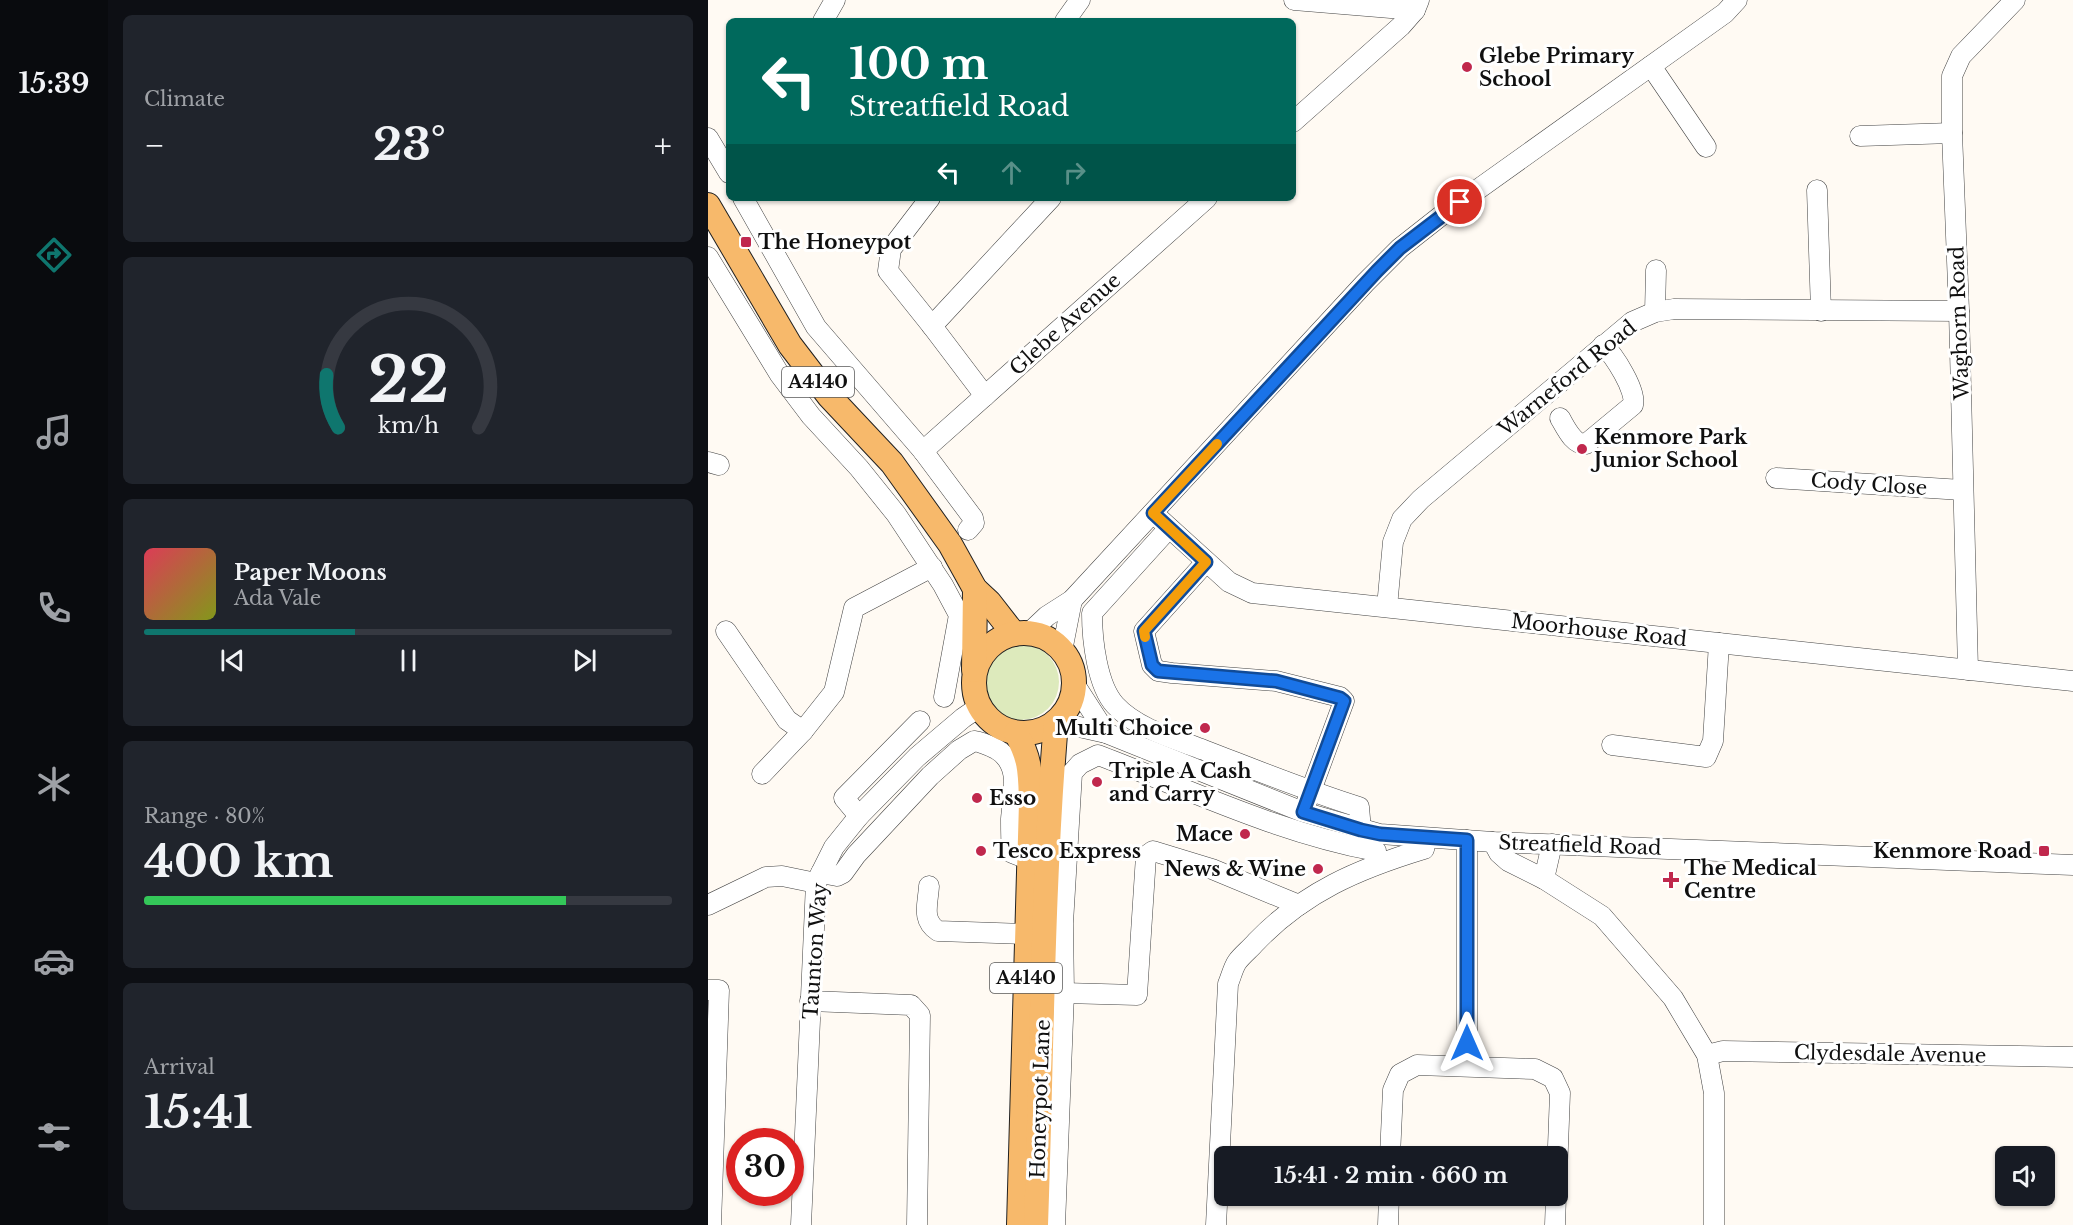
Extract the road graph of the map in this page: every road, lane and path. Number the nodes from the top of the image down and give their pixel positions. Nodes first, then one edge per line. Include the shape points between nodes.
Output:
1 (835, 0) edge
2 (1080, 0) edge
3 (1294, 0) edge
4 (1737, 0) edge
5 (2015, 0) edge
6 (1417, 5) edge
7 (825, 18) edge
8 (1067, 18) edge
9 (1651, 66) junction
10 (1296, 119) edge
11 (1952, 133) junction
12 (1860, 136) dead end
13 (708, 138) edge
14 (1707, 147) dead end
15 (726, 168) edge
16 (1817, 190) dead end
17 (745, 201) edge
18 (928, 201) edge
19 (1048, 201) edge
20 (1204, 201) edge
21 (708, 205) edge
22 (708, 257) edge
23 (741, 262) junction
24 (1656, 270) dead end
25 (719, 275) junction
26 (1821, 311) junction
27 (1959, 311) junction
28 (1654, 312) junction
29 (932, 326) junction
30 (816, 327) junction
31 (790, 345) junction
32 (1603, 345) junction
33 (985, 396) junction
34 (1560, 418) dead end
35 (869, 439) junction
36 (923, 451) junction
37 (849, 457) junction
38 (1776, 478) dead end
39 (1962, 490) junction
40 (1153, 513) junction
41 (1169, 528) junction
42 (968, 530) dead end
43 (1108, 562) junction
44 (1206, 562) junction
45 (932, 567) junction
46 (1126, 575) junction
47 (975, 589) junction
48 (1072, 600) junction
49 (1387, 607) junction
50 (726, 631) dead end
51 (1022, 634) junction
52 (1719, 643) junction
53 (1062, 651) junction
54 (1968, 670) junction
55 (974, 674) junction
56 (2073, 681) edge
57 (1075, 685) junction
58 (944, 697) dead end
59 (979, 707) junction
60 (920, 721) dead end
61 (1057, 722) junction
62 (803, 731) junction
63 (1016, 733) junction
64 (1106, 733) junction
65 (1171, 737) junction
66 (902, 738) junction
67 (1612, 745) dead end
68 (1165, 757) junction
69 (917, 758) junction
70 (762, 774) dead end
71 (930, 776) junction
72 (1160, 779) junction
73 (1310, 792) junction
74 (1303, 812) junction
75 (859, 816) junction
76 (1059, 823) junction
77 (1427, 838) junction
78 (1467, 840) junction
79 (1493, 842) junction
80 (1552, 844) junction
81 (1373, 845) junction
82 (1028, 859) junction
83 (2073, 865) edge
84 (819, 878) junction
85 (1544, 879) junction
86 (929, 886) dead end
87 (1299, 904) junction
88 (708, 905) edge
89 (1027, 934) junction
90 (708, 990) edge
91 (1064, 993) junction
92 (810, 1001) junction
93 (1707, 1055) junction
94 (2073, 1057) edge
95 (1042, 1064) junction
96 (1467, 1066) junction
97 (1390, 1146) edge
98 (1558, 1146) edge
99 (711, 1180) edge
100 (1389, 1206) edge
101 (1556, 1206) edge
102 (711, 1225) edge
103 (801, 1225) edge
104 (917, 1225) edge
105 (1019, 1225) edge
106 (1036, 1225) edge
107 (1055, 1225) edge
108 (1216, 1225) edge
109 (1388, 1225) edge
110 (1555, 1225) edge
111 (1714, 1225) edge

1 - 7 street
2 - 8 street
3 - 6 street
4 - 9 street via 1725,13
5 - 11 street, Waghorn Road via 1961,56 1953,76
6 - 10 street via 1401,26
9 - 14 street
9 - 40 street via 1400,248
11 - 12 street
11 - 27 street, Waghorn Road
13 - 15 street
16 - 26 street
17 - 30 street
18 - 29 street via 891,249 888,271
19 - 29 street
20 - 33 street, Glebe Avenue
21 - 23 main road, A4140
22 - 25 street
23 - 25 street
23 - 31 main road, A4140
24 - 28 street
25 - 37 street via 780,375
26 - 27 street, Warneford Road
26 - 28 street, Warneford Road
27 - 39 street, Waghorn Road
28 - 32 street, Warneford Road via 1632,322
29 - 33 street
30 - 31 street
30 - 36 street
31 - 35 main road, A4140
32 - 34 street via 1612,353 1633,395 1633,405 1581,445
32 - 49 street, Warneford Road via 1402,519 1393,542
33 - 36 street, Glebe Avenue
35 - 37 street
35 - 47 main road, A4140 via 892,463 950,544
36 - 42 street via 973,518 974,524
37 - 45 street via 896,514
38 - 39 street, Cody Close
39 - 54 street, Waghorn Road
40 - 41 street, Moorhouse Road
40 - 43 street
41 - 44 street, Moorhouse Road
41 - 46 street
43 - 46 street
43 - 48 street
44 - 49 street, Moorhouse Road via 1229,582 1252,593
44 - 73 street via 1144,631 1152,665 1158,671 1172,673 1276,681 1344,701
45 - 58 street via 959,615
45 - 62 street via 854,608 834,692
46 - 65 street via 1092,613 1092,633 1104,691 1128,716
47 - 51 main road, A4140
47 - 55 main road, A4140
48 - 51 street
48 - 53 street
49 - 52 street, Moorhouse Road
50 - 62 street via 787,720
51 - 53 main road via 1041,636
51 - 55 main road via 988,647
52 - 54 street, Moorhouse Road
52 - 67 street via 1713,741 1706,757
53 - 57 main road
54 - 56 street, Moorhouse Road
55 - 59 main road
57 - 61 main road via 1069,707
57 - 64 street
59 - 63 main road via 1000,728
59 - 69 street, Taunton Way
60 - 66 street
61 - 63 main road via 1037,732
61 - 64 street, Streatfield Road
61 - 76 main road, Honeypot Lane / A4140
62 - 70 street
63 - 82 main road, Honeypot Lane / A4140 via 1030,764
64 - 68 street, Streatfield Road
65 - 68 street
65 - 73 street
66 - 69 street
66 - 75 street via 844,798
68 - 72 street
68 - 74 street, Streatfield Road
69 - 71 street
69 - 75 street, Taunton Way
71 - 82 street via 974,741 1000,752 1012,766 1014,776 1012,853
71 - 84 street via 843,873
72 - 76 street via 1098,755 1072,773
72 - 81 street via 1300,833
73 - 74 street
73 - 81 street via 1359,807
74 - 81 street, Streatfield Road
75 - 84 street, Taunton Way via 834,847
76 - 91 street
76 - 95 main road, Honeypot Lane / A4140
77 - 78 street, Streatfield Road
77 - 81 street, Streatfield Road
77 - 81 street via 1424,849
78 - 79 street, Streatfield Road
78 - 96 street
79 - 80 street, Streatfield Road
79 - 85 street via 1508,861
80 - 83 street, Streatfield Road
80 - 85 street
81 - 87 street via 1331,884
82 - 89 main road, Honeypot Lane / A4140
84 - 88 street via 766,877
84 - 92 street, Taunton Way
85 - 93 street via 1602,916 1673,998
86 - 89 street via 926,918 938,931
87 - 91 street via 1212,869 1153,851 1146,856 1137,995
87 - 108 street via 1237,962 1228,984
89 - 95 main road, Honeypot Lane / A4140
90 - 99 street via 719,990
91 - 95 street
92 - 103 street, Taunton Way
92 - 104 street via 911,1005 921,1016
93 - 94 street, Clydesdale Avenue via 1723,1051
93 - 111 street via 1714,1093
95 - 105 main road, Honeypot Lane / A4140
95 - 106 main road, Honeypot Lane / A4140
95 - 107 street
96 - 97 street via 1417,1065 1400,1074 1393,1090
96 - 98 street via 1535,1069 1553,1078 1560,1093
99 - 102 street
100 - 109 street
101 - 110 street

